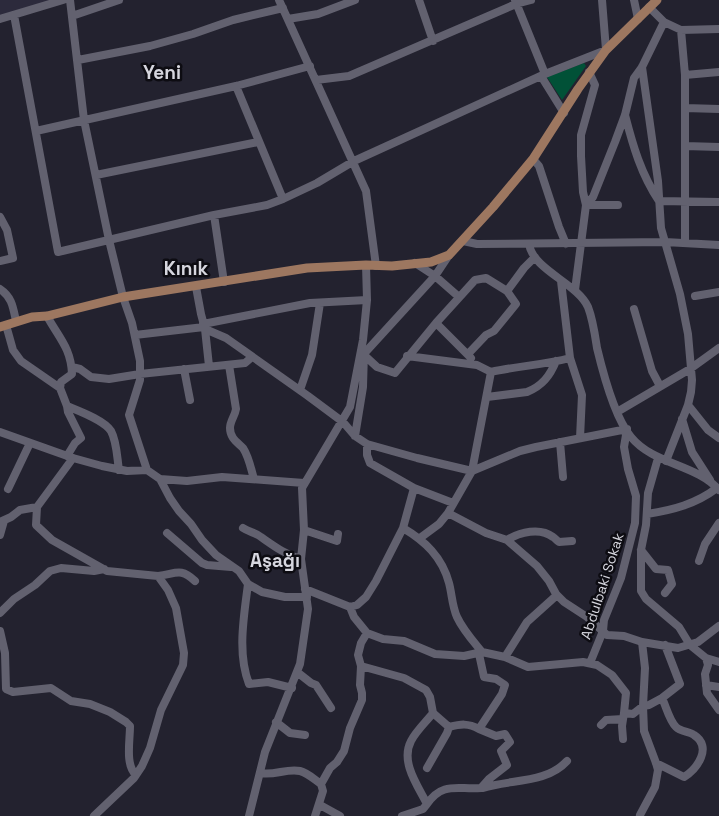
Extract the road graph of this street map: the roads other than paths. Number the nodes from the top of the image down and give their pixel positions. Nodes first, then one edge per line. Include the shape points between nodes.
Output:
1 (63, 0) edge
2 (70, 0) edge
3 (119, 0) edge
4 (278, 0) edge
5 (355, 0) edge
6 (419, 0) edge
7 (531, 0) edge
8 (602, 0) edge
9 (634, 0) edge
10 (657, 0) edge
11 (515, 2) edge
12 (649, 7) junction
13 (282, 8) junction
14 (14, 15) junction
15 (72, 16) junction
16 (0, 19) edge
17 (288, 19) junction
18 (638, 19) junction
19 (664, 22) junction
20 (719, 29) edge
21 (680, 30) junction
22 (433, 41) junction
23 (606, 50) junction
24 (78, 60) junction
25 (310, 66) junction
26 (642, 67) junction
27 (589, 72) junction
28 (719, 72) edge
29 (543, 75) junction
30 (685, 75) junction
31 (316, 80) junction
32 (236, 86) junction
33 (685, 108) junction
34 (719, 108) edge
35 (564, 113) junction
36 (624, 115) junction
37 (84, 120) junction
38 (36, 131) junction
39 (258, 142) junction
40 (685, 146) junction
41 (719, 147) edge
42 (533, 159) junction
43 (354, 161) junction
44 (96, 175) junction
45 (283, 200) junction
46 (659, 201) junction
47 (685, 201) junction
48 (719, 202) edge
49 (586, 205) junction
50 (618, 205) dead end
51 (214, 215) junction
52 (0, 217) edge
53 (109, 240) junction
54 (463, 241) junction
55 (664, 242) junction
56 (581, 243) junction
57 (684, 243) junction
58 (529, 244) junction
59 (566, 244) junction
60 (719, 245) edge
61 (449, 255) junction
62 (535, 257) junction
63 (0, 261) edge
64 (415, 263) junction
65 (366, 265) junction
66 (376, 266) junction
67 (435, 276) junction
68 (561, 281) junction
69 (224, 282) junction
70 (196, 287) junction
71 (0, 289) edge
72 (575, 290) junction
73 (507, 291) junction
74 (719, 292) edge
75 (695, 296) dead end
76 (124, 297) junction
77 (459, 297) junction
78 (366, 300) junction
79 (320, 303) junction
80 (634, 308) dead end
81 (47, 316) junction
82 (16, 321) junction
83 (436, 323) junction
84 (3, 326) edge
85 (204, 326) junction
86 (135, 335) junction
87 (719, 348) edge
88 (468, 354) junction
89 (407, 356) junction
90 (252, 357) junction
91 (361, 358) junction
92 (570, 358) junction
93 (556, 361) junction
94 (229, 365) junction
95 (477, 365) junction
96 (209, 366) junction
97 (72, 367) junction
98 (690, 368) junction
99 (184, 369) junction
100 (491, 372) junction
101 (140, 374) junction
102 (660, 386) junction
103 (60, 388) junction
104 (300, 390) junction
105 (487, 397) junction
106 (190, 400) dead end
107 (688, 405) junction
108 (67, 406) junction
109 (618, 412) junction
110 (682, 419) junction
111 (342, 422) junction
112 (627, 429) junction
113 (0, 432) edge
114 (355, 436) junction
115 (580, 438) junction
116 (719, 438) edge
117 (560, 442) junction
118 (30, 443) junction
119 (367, 444) junction
120 (70, 457) junction
121 (658, 458) junction
122 (666, 461) junction
123 (119, 470) junction
124 (147, 470) junction
125 (472, 471) junction
126 (563, 477) dead end
127 (160, 479) junction
128 (254, 479) junction
129 (710, 480) junction
130 (304, 483) junction
131 (414, 488) junction
132 (718, 489) edge
133 (8, 490) dead end
134 (454, 503) junction
135 (36, 507) junction
136 (448, 514) junction
137 (647, 514) junction
138 (2, 521) edge
139 (635, 523) junction
140 (719, 523) edge
141 (646, 525) junction
142 (243, 528) dead end
143 (403, 528) junction
144 (304, 530) junction
145 (167, 533) dead end
146 (338, 534) dead end
147 (0, 535) edge
148 (420, 538) junction
149 (508, 540) junction
150 (572, 541) dead end
151 (640, 550) junction
152 (301, 559) junction
153 (699, 561) dead end
154 (233, 567) junction
155 (104, 570) junction
156 (158, 576) junction
157 (195, 581) dead end
158 (248, 584) junction
159 (306, 593) junction
160 (665, 593) dead end
161 (557, 595) junction
162 (350, 608) junction
163 (0, 613) edge
164 (719, 626) edge
165 (0, 631) edge
166 (603, 631) junction
167 (366, 633) junction
168 (642, 642) junction
169 (665, 645) junction
170 (690, 645) junction
171 (481, 653) junction
172 (505, 657) junction
173 (706, 658) junction
174 (719, 662) edge
175 (590, 663) junction
176 (361, 666) junction
177 (297, 672) junction
178 (706, 685) junction
179 (719, 687) edge
180 (292, 688) junction
181 (662, 698) junction
182 (643, 706) junction
183 (331, 708) dead end
184 (719, 710) edge
185 (433, 713) junction
186 (624, 716) junction
187 (276, 722) junction
188 (602, 724) dead end
189 (449, 727) junction
190 (479, 729) junction
191 (305, 735) dead end
192 (623, 739) dead end
193 (567, 762) dead end
194 (656, 762) junction
195 (427, 768) dead end
196 (260, 774) junction
197 (136, 775) junction
198 (321, 784) junction
199 (481, 788) junction
200 (427, 804) junction
201 (320, 805) junction
202 (640, 815) edge
203 (94, 816) edge
204 (249, 816) edge
205 (315, 816) edge
206 (340, 816) edge
207 (402, 816) edge

1 - 14 street
2 - 15 street
3 - 15 street
4 - 13 street
5 - 17 street via 318,14
6 - 22 street
7 - 11 street
8 - 23 street
9 - 18 street
10 - 12 main road
11 - 22 street
11 - 29 street
12 - 18 main road
12 - 19 street
13 - 17 street
13 - 24 street via 150,46
14 - 16 street
14 - 38 street
15 - 24 street
17 - 25 street
18 - 23 main road
19 - 21 street
19 - 26 street
20 - 21 street
21 - 30 street
22 - 31 street via 349,76
23 - 27 main road
23 - 29 street
24 - 37 street
25 - 31 street
25 - 32 street
26 - 36 street via 634,78
26 - 46 street
27 - 35 main road
27 - 49 street via 595,85 581,135
28 - 30 street
29 - 35 street
29 - 43 street
30 - 33 street
31 - 43 street
32 - 37 street
32 - 39 street
33 - 34 street
33 - 40 street
35 - 42 main road
36 - 46 street via 644,177
36 - 49 street via 593,197
37 - 38 street
37 - 44 street
38 - 53 street via 58,252
39 - 44 street
39 - 45 street
40 - 41 street
40 - 47 street
42 - 54 main road
42 - 59 street via 539,166
43 - 45 street
43 - 66 street via 366,191
44 - 53 street
45 - 51 street
46 - 47 street
46 - 55 street
47 - 48 street
47 - 57 street
49 - 50 street
49 - 56 street
51 - 53 street
51 - 69 street
52 - 63 street via 7,230 13,258
53 - 76 street
54 - 58 street
54 - 61 main road
55 - 56 street
55 - 57 street
55 - 98 street via 687,326
56 - 59 street
56 - 72 street
57 - 60 street
58 - 59 street
58 - 62 street
61 - 64 main road via 431,262
61 - 67 street
62 - 68 street
62 - 73 street
64 - 66 main road
64 - 67 street
65 - 66 main road
65 - 69 main road via 307,268
65 - 78 street
67 - 77 street
67 - 91 street
68 - 72 street
68 - 92 street
69 - 70 main road
70 - 76 main road
70 - 85 street
71 - 82 street via 13,303
72 - 109 street via 588,307 609,390
73 - 77 street via 486,278 475,280
73 - 88 street via 516,304 494,331
74 - 75 street
76 - 81 main road
76 - 86 street
77 - 83 street
78 - 79 street
78 - 91 street
79 - 85 street via 259,312
79 - 104 street via 312,356
80 - 102 street via 652,371
81 - 82 main road
81 - 97 street via 67,348
82 - 84 main road
83 - 88 street
83 - 89 street
84 - 103 street via 21,361
85 - 86 street
85 - 90 street
85 - 96 street
86 - 101 street
87 - 98 street
88 - 95 street
89 - 91 street via 395,373
89 - 95 street
90 - 94 street via 245,363
90 - 104 street
91 - 111 street via 350,407
91 - 114 street via 363,387
92 - 93 street
92 - 115 street via 582,395
93 - 100 street
93 - 105 street via 546,379 534,389
94 - 96 street
94 - 128 street via 236,409 230,431 247,456
95 - 100 street
96 - 99 street
97 - 101 street via 100,379
97 - 103 street via 72,374 61,382
98 - 102 street
98 - 107 street
99 - 101 street
99 - 106 street
100 - 105 street
101 - 124 street via 129,415
102 - 109 street
103 - 108 street
104 - 111 street
105 - 125 street
107 - 110 street
107 - 116 street via 708,430
108 - 120 street via 81,438 75,443
108 - 123 street via 95,419 111,431
109 - 112 street
110 - 122 street
110 - 129 street via 692,452
111 - 114 street
111 - 130 street
112 - 115 street
112 - 121 street via 635,441
112 - 139 street, Abdulbaki Sokak via 624,447 636,496
113 - 118 street
114 - 119 street
115 - 117 street
117 - 125 street via 520,451
117 - 126 street
118 - 120 street
118 - 133 street
119 - 125 street
119 - 131 street via 366,455 370,463
120 - 123 street
120 - 135 street
121 - 122 street
121 - 137 street via 648,493
122 - 129 street
123 - 124 street
124 - 127 street
125 - 134 street
127 - 128 street
127 - 154 street via 170,498 202,540
128 - 130 street
129 - 132 street
130 - 144 street
131 - 134 street
131 - 143 street
132 - 137 street via 691,504
134 - 136 street
135 - 138 street via 20,510
135 - 155 street via 36,525 42,532
136 - 148 street
136 - 149 street via 486,534
137 - 141 street
138 - 147 street
139 - 141 street
139 - 166 street, Abdulbaki Sokak
140 - 153 street via 705,544
141 - 151 street
142 - 152 street
143 - 148 street
143 - 162 street via 366,597
144 - 146 street via 337,540
144 - 152 street
145 - 154 street via 202,563
148 - 171 street via 436,554 449,583 457,617
149 - 150 street via 529,532 544,533 559,542
149 - 161 street via 537,566
151 - 160 street via 656,569 668,570 672,584
151 - 170 street via 641,591 679,626
152 - 159 street
154 - 158 street
155 - 156 street
155 - 163 street via 61,568 50,571
156 - 157 street via 187,573
156 - 197 street via 176,608 183,665
158 - 159 street via 262,592 285,597
158 - 180 street via 243,621 245,675 249,684 268,682
159 - 162 street
159 - 177 street via 308,609
161 - 166 street
161 - 172 street via 527,622
162 - 167 street
164 - 170 street
165 - 197 street via 5,653 6,689 13,692 51,688 71,701 90,704 126,722 130,726 130,765
166 - 168 street via 606,635
166 - 175 street, Abdulbaki Sokak
167 - 171 street via 404,641 436,654 464,656
167 - 176 street via 358,654
168 - 169 street
168 - 182 street via 645,668
169 - 170 street via 678,648
169 - 181 street via 680,684
170 - 173 street
171 - 172 street
171 - 190 street via 484,677 505,685
172 - 175 street via 528,667
173 - 174 street
173 - 178 street
175 - 186 street via 604,668 624,690
176 - 185 street via 404,678 426,690
176 - 198 street via 362,700 344,751
177 - 180 street
177 - 183 street via 316,685
178 - 179 street
178 - 184 street
180 - 187 street
181 - 182 street
181 - 194 street via 676,728 694,735 703,749 699,761 684,777
182 - 186 street
182 - 194 street via 644,731
185 - 189 street
185 - 200 street via 411,741 408,757 409,768
186 - 188 street
186 - 192 street
187 - 191 street via 290,733
187 - 196 street
189 - 190 street via 470,724
189 - 195 street
190 - 199 street via 496,736 505,734 510,742 501,751 507,765
193 - 199 street via 550,773
194 - 202 street via 658,770 654,787
196 - 198 street via 298,770
196 - 204 street
197 - 203 street
198 - 201 street
199 - 200 street via 445,788
200 - 207 street via 423,809
201 - 205 street
201 - 206 street

